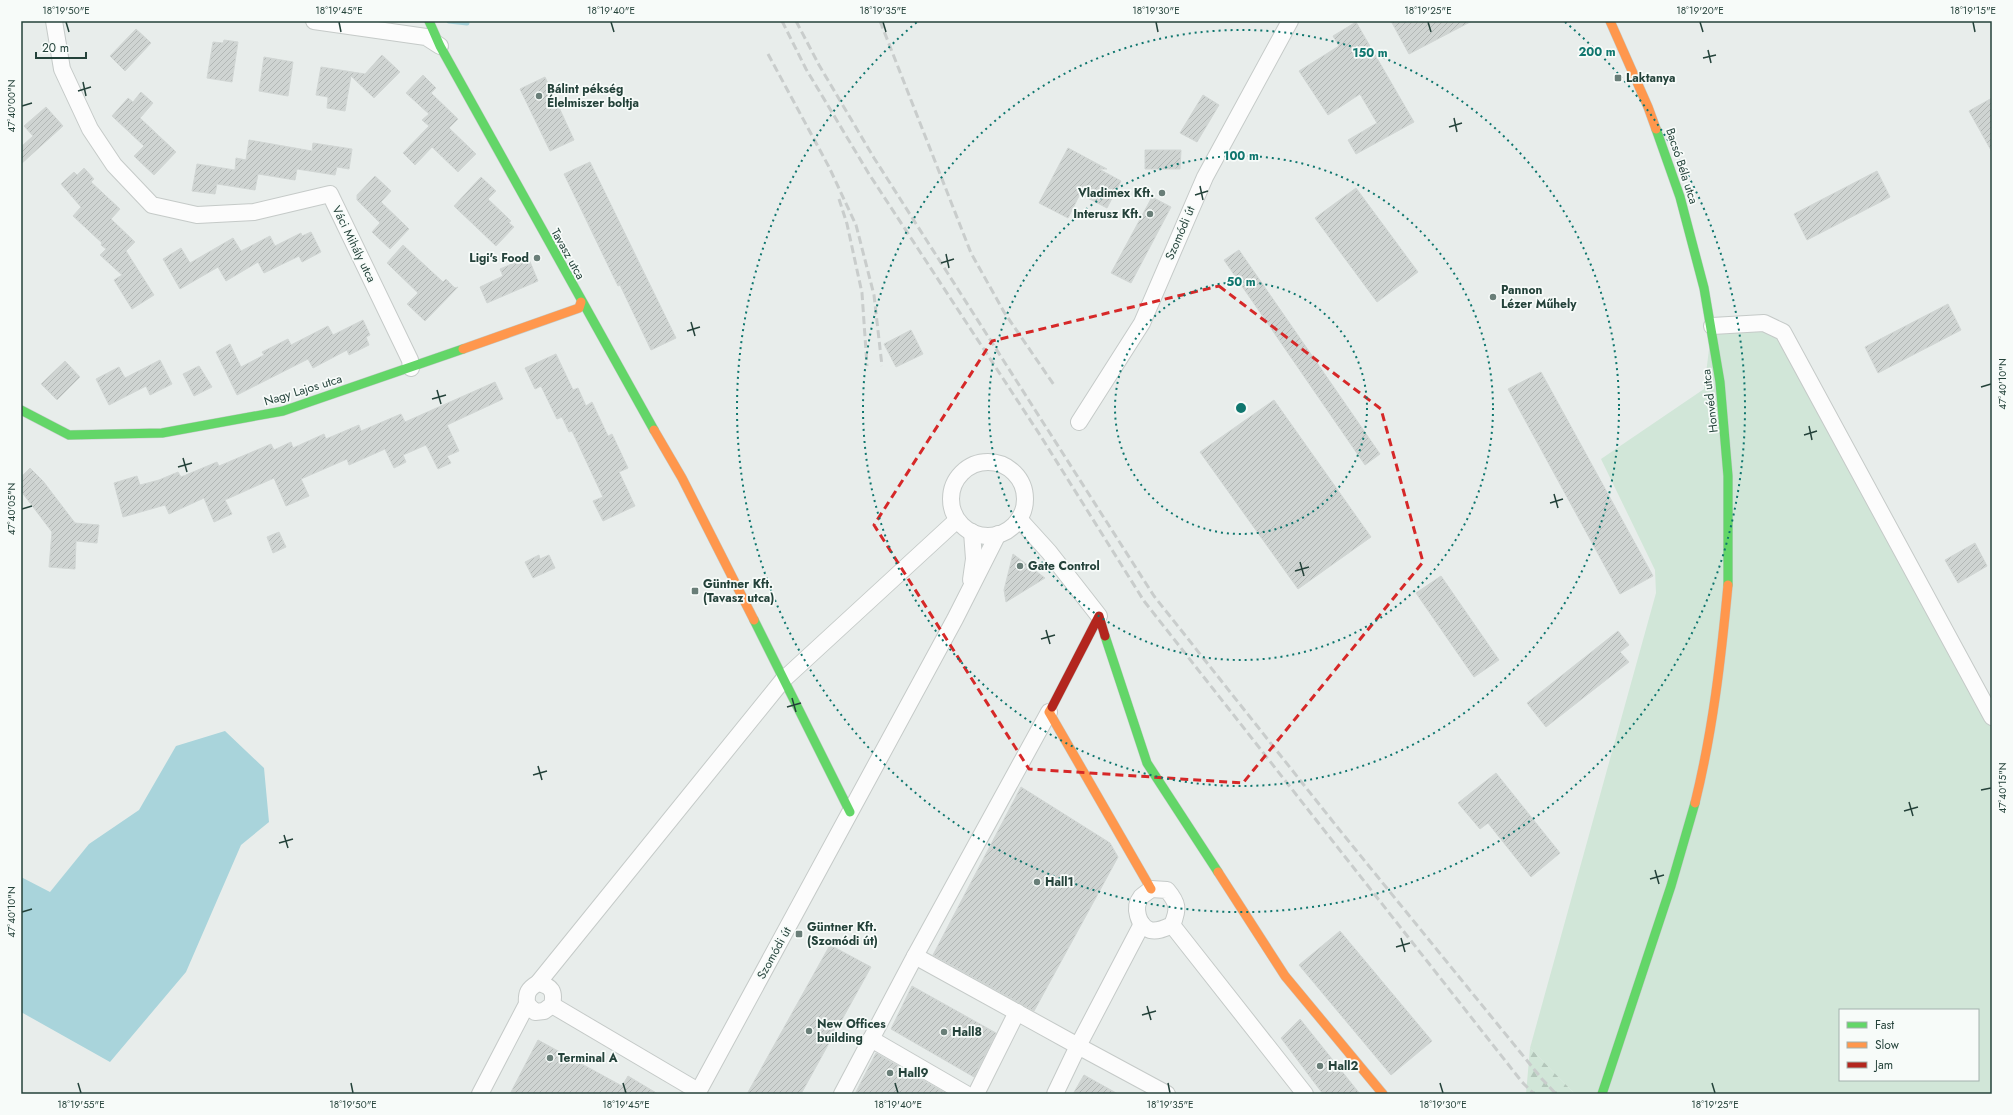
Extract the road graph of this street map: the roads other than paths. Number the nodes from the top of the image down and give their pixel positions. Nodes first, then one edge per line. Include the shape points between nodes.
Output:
1 (54, 21) edge
2 (314, 21) edge
3 (1290, 21) edge
4 (1610, 21) edge
5 (430, 22) edge
6 (440, 46) junction
7 (581, 302) junction
8 (1712, 326) junction
9 (411, 368) junction
10 (21, 410) edge
11 (1079, 422) dead end
12 (1019, 519) junction
13 (957, 520) junction
14 (972, 532) junction
15 (998, 534) junction
16 (970, 590) junction
17 (1100, 616) junction
18 (783, 680) junction
19 (1049, 712) junction
20 (1992, 717) edge
21 (850, 812) junction
22 (1151, 889) junction
23 (1142, 924) junction
24 (1172, 925) junction
25 (915, 956) junction
26 (538, 983) junction
27 (527, 1004) junction
28 (552, 1005) junction
29 (1017, 1012) junction
30 (871, 1039) junction
31 (1078, 1046) junction
32 (698, 1093) edge
33 (480, 1094) edge
34 (842, 1094) edge
35 (966, 1094) edge
36 (976, 1094) edge
37 (1055, 1094) edge
38 (1167, 1094) edge
39 (1305, 1094) edge
40 (1383, 1094) edge
41 (1602, 1094) edge

1 - 9 street, Váci Mihály utca via 62,69 90,129 114,165 152,205 197,215 254,212 330,194 410,360
2 - 6 street via 426,37
3 - 11 street, Szomódi út via 1205,177 1142,323
4 - 8 street, Bacsó Béla utca via 1650,109 1671,166
5 - 6 street, Tavasz utca
6 - 7 street, Tavasz utca
7 - 9 street, Nagy Lajos utca via 579,308
7 - 18 street, Tavasz utca via 691,496
8 - 20 street via 1764,323 1783,332
8 - 41 street, Honvéd utca via 1728,473 1730,554 1721,672 1706,759 1679,862
9 - 10 street, Nagy Lajos utca via 283,410 162,433 69,435
12 - 13 street via 1025,497 1022,485 1016,475 1002,465 985,462 974,464 961,473 952,487 951,503
12 - 15 street via 1009,529
12 - 17 street
13 - 14 street
13 - 18 street
14 - 15 street via 985,536
14 - 16 street via 974,559
15 - 16 street, Szomódi út
16 - 21 street, Szomódi út
17 - 19 street
17 - 40 street via 1147,763 1284,976
18 - 21 street, Tavasz utca
18 - 26 street
19 - 22 street
19 - 25 street
21 - 32 street, Szomódi út
22 - 23 street via 1140,898 1137,912
22 - 24 street via 1167,890 1176,900 1177,914
23 - 24 street via 1150,930
23 - 31 street
24 - 39 street
25 - 29 street
25 - 30 street
26 - 27 street via 529,989 526,996
26 - 28 street via 548,985 552,990
27 - 28 street via 535,1012 544,1011
27 - 33 street
28 - 32 street
29 - 31 street
29 - 36 street
30 - 34 street
30 - 35 street
31 - 37 street
31 - 38 street

